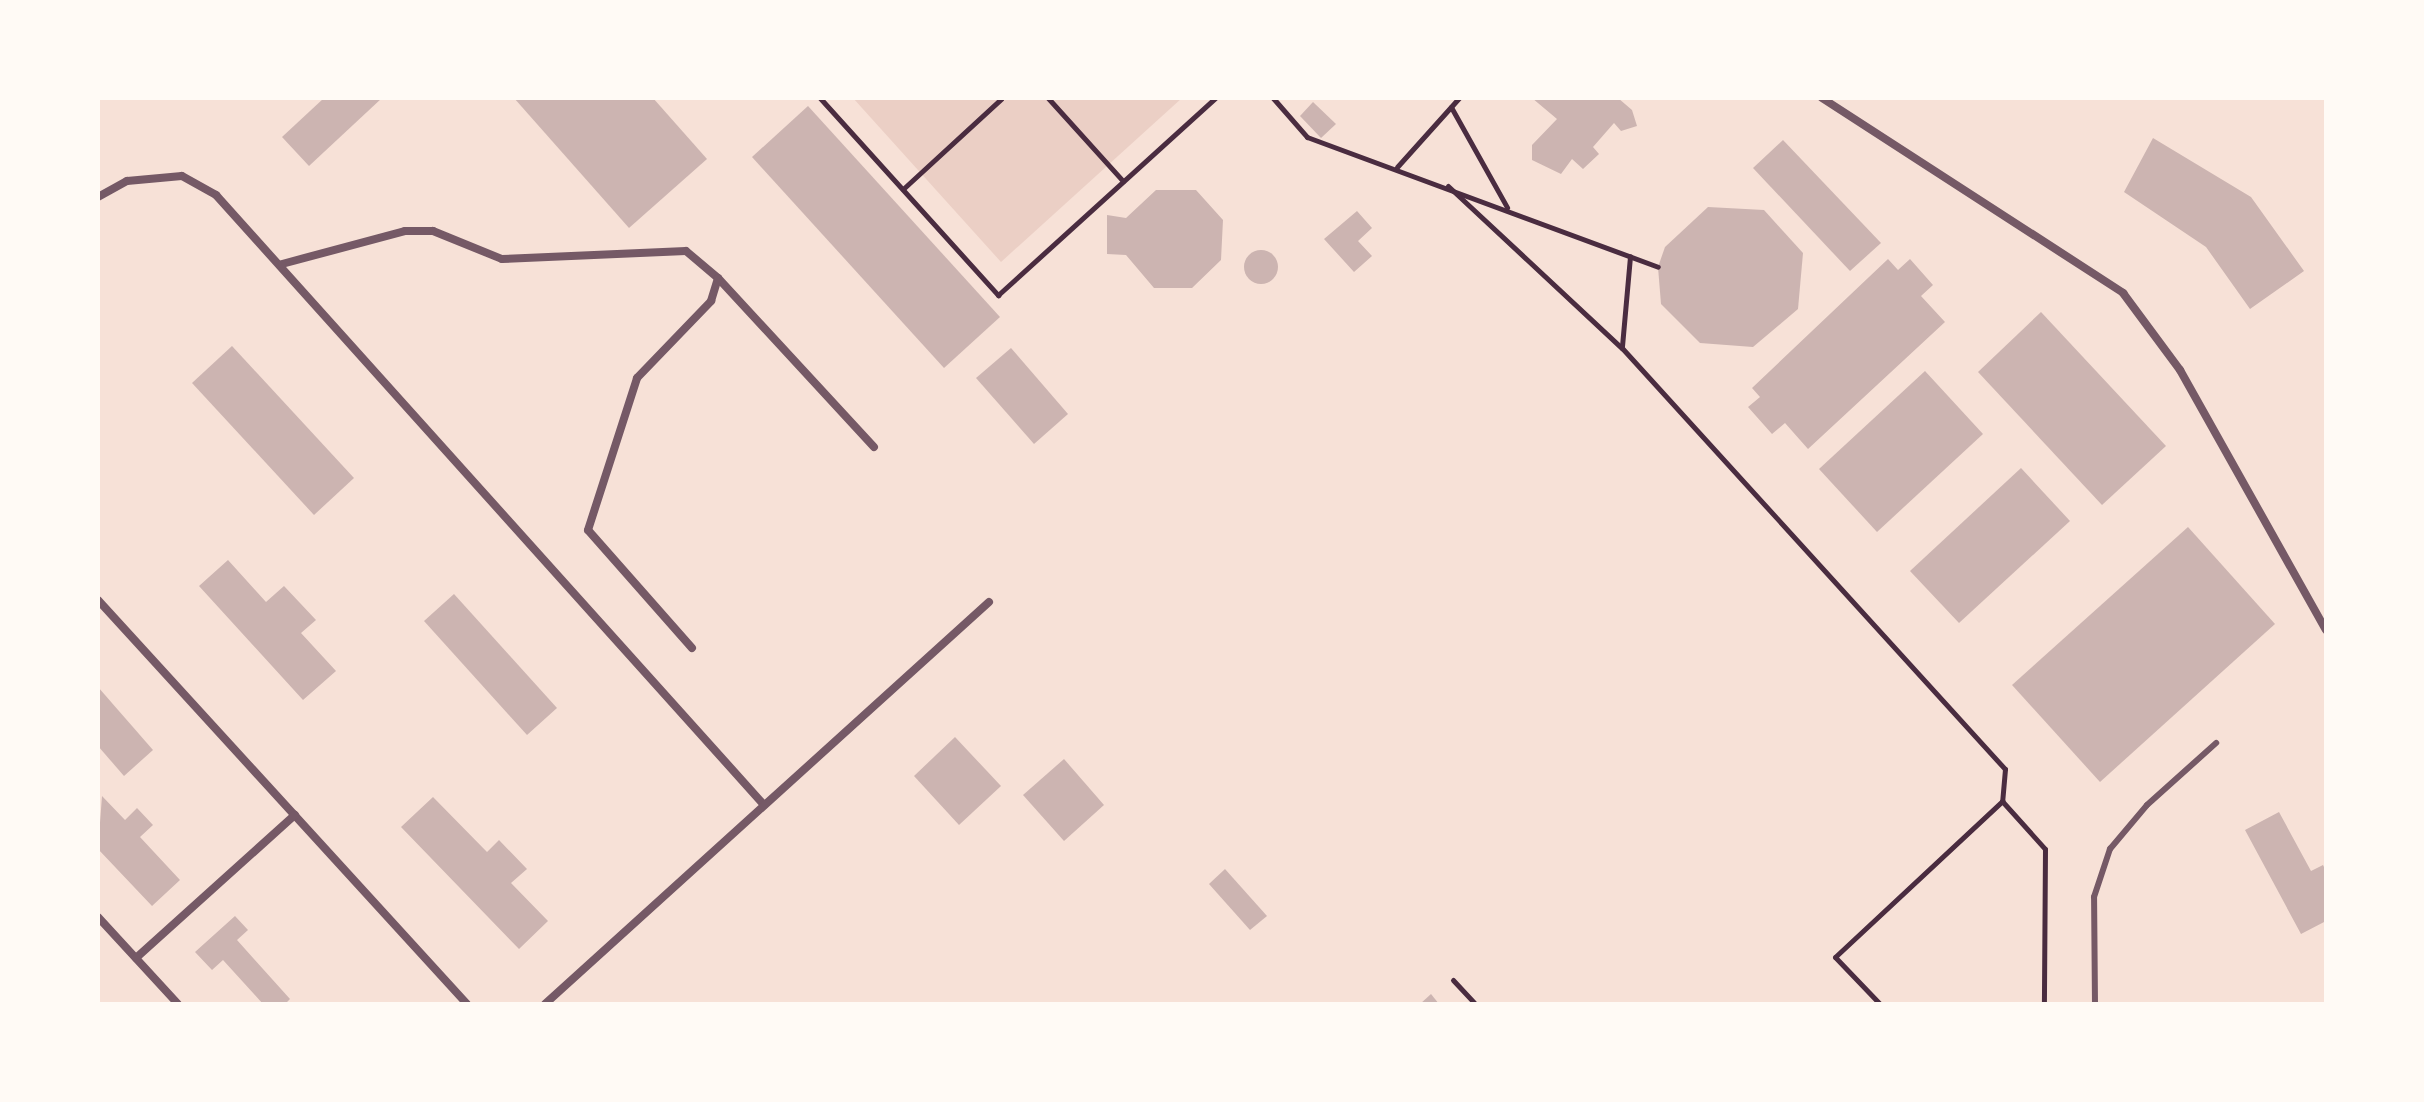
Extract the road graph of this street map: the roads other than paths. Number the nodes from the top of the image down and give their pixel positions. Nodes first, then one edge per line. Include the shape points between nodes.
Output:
1 (1822, 98) edge
2 (98, 197) edge
3 (282, 264) junction
4 (718, 278) junction
5 (874, 447) dead end
6 (98, 600) edge
7 (989, 602) dead end
8 (2326, 630) edge
9 (692, 648) dead end
10 (2216, 743) dead end
11 (764, 805) junction
12 (295, 815) junction
13 (98, 917) edge
14 (136, 958) junction
15 (178, 1004) edge
16 (467, 1004) edge
17 (545, 1004) edge
18 (2095, 1004) edge

1 - 8 street via 2123,293 2180,370
2 - 3 street via 127,181 182,176 216,195
3 - 4 street via 405,231 433,231 502,259 686,251
3 - 11 street
4 - 5 street
4 - 9 street via 711,301 637,378 588,530
6 - 12 street
7 - 11 street
10 - 18 lane via 2147,805 2110,849 2094,897
11 - 17 street
12 - 14 street
12 - 16 street
13 - 14 street
14 - 15 street

